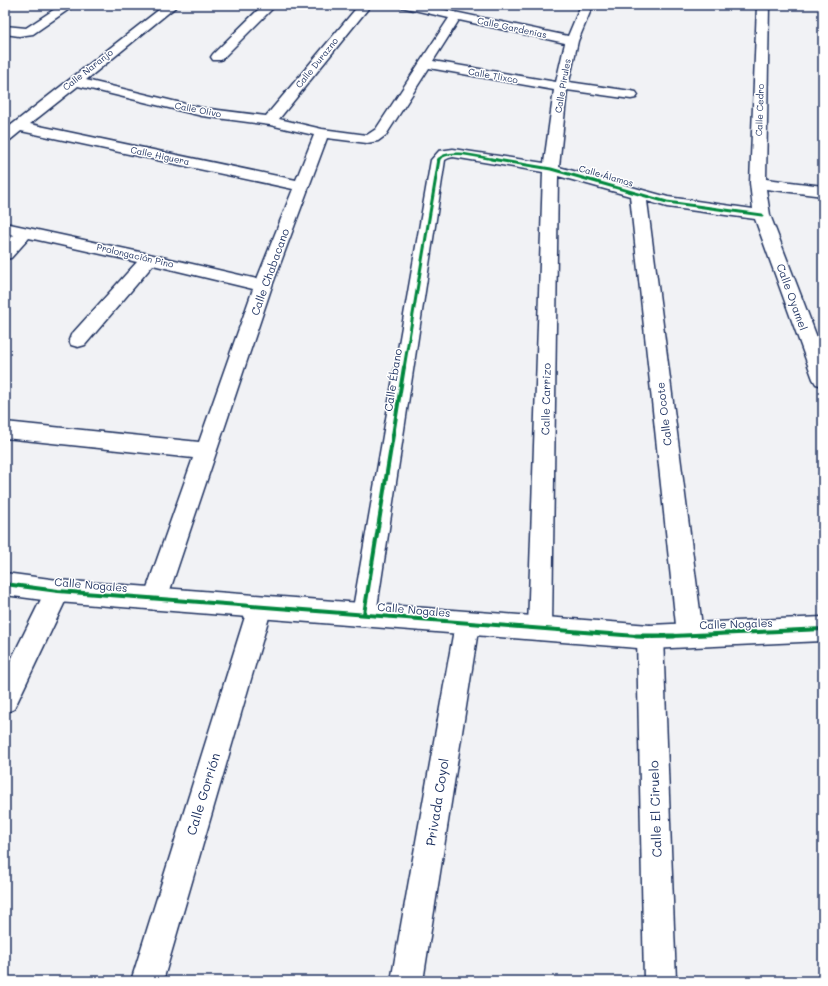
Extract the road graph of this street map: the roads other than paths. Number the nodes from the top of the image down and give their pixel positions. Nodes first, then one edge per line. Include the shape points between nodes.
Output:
1 (69, 5) edge
2 (172, 5) edge
3 (270, 5) edge
4 (365, 5) edge
5 (405, 5) edge
6 (586, 5) edge
7 (763, 5) edge
8 (456, 16) junction
9 (5, 30) edge
10 (572, 41) junction
11 (217, 57) dead end
12 (426, 64) junction
13 (74, 81) junction
14 (562, 86) junction
15 (631, 95) dead end
16 (270, 121) junction
17 (17, 126) junction
18 (322, 133) junction
19 (5, 137) edge
20 (446, 154) joint
21 (551, 169) junction
22 (758, 183) junction
23 (302, 186) junction
24 (823, 191) edge
25 (638, 194) junction
26 (762, 215) junction
27 (5, 228) edge
28 (26, 232) junction
29 (5, 254) edge
30 (149, 259) junction
31 (263, 286) junction
32 (78, 340) dead end
33 (823, 379) edge
34 (5, 430) edge
35 (207, 451) junction
36 (5, 584) edge
37 (58, 591) junction
38 (155, 599) junction
39 (260, 607) junction
40 (364, 614) junction
41 (466, 624) junction
42 (540, 628) junction
43 (823, 629) edge
44 (690, 634) junction
45 (650, 637) junction
46 (5, 700) edge
47 (147, 981) edge
48 (407, 981) edge
49 (660, 981) edge

1 - 9 street via 33,29 25,32
2 - 13 street, Calle Naranjo
3 - 11 street
4 - 16 street, Calle Durazno
5 - 8 street, Calle Gardenias
6 - 10 street, Calle Pirules
7 - 22 street, Calle Cedro
8 - 10 street, Calle Gardenias
8 - 12 street
10 - 14 street, Calle Pirules
12 - 14 street, Calle Tlixco
12 - 18 street via 378,135 360,139
13 - 16 street, Calle Olivo via 202,112
13 - 17 street, Calle Naranjo
14 - 15 street, Calle Tlixco
14 - 21 street, Calle Pirules
16 - 18 street, Calle Olivo
17 - 19 street, Calle Naranjo
17 - 23 street, Calle Higuera
18 - 23 street, Calle Chabacano
20 - 21 street, Calle Álamos
20 - 40 street, Calle Ébano via 438,160
21 - 25 street, Calle Álamos
21 - 42 street, Calle Carrizo
22 - 24 street
22 - 26 street, Calle Cedro
23 - 31 street, Calle Chabacano
25 - 26 street, Calle Álamos via 667,202
25 - 44 street, Calle Ocote
26 - 33 street, Calle Oyamel
27 - 28 street, Prolongación Pino
28 - 29 street
28 - 30 street, Prolongación Pino
30 - 31 street, Prolongación Pino
30 - 32 street
31 - 35 street, Calle Chabacano
34 - 35 street
35 - 38 street, Calle Chabacano
36 - 37 street, Calle Nogales
37 - 38 street, Calle Nogales
37 - 46 street
38 - 39 street, Calle Nogales
39 - 40 street, Calle Nogales
39 - 47 street, Calle Gorrión
40 - 41 street, Calle Nogales
41 - 42 street, Calle Nogales
41 - 48 street, Privada Coyol
42 - 45 street, Calle Nogales
43 - 44 street, Calle Nogales
44 - 45 street, Calle Nogales
45 - 49 street, Calle El Ciruelo

